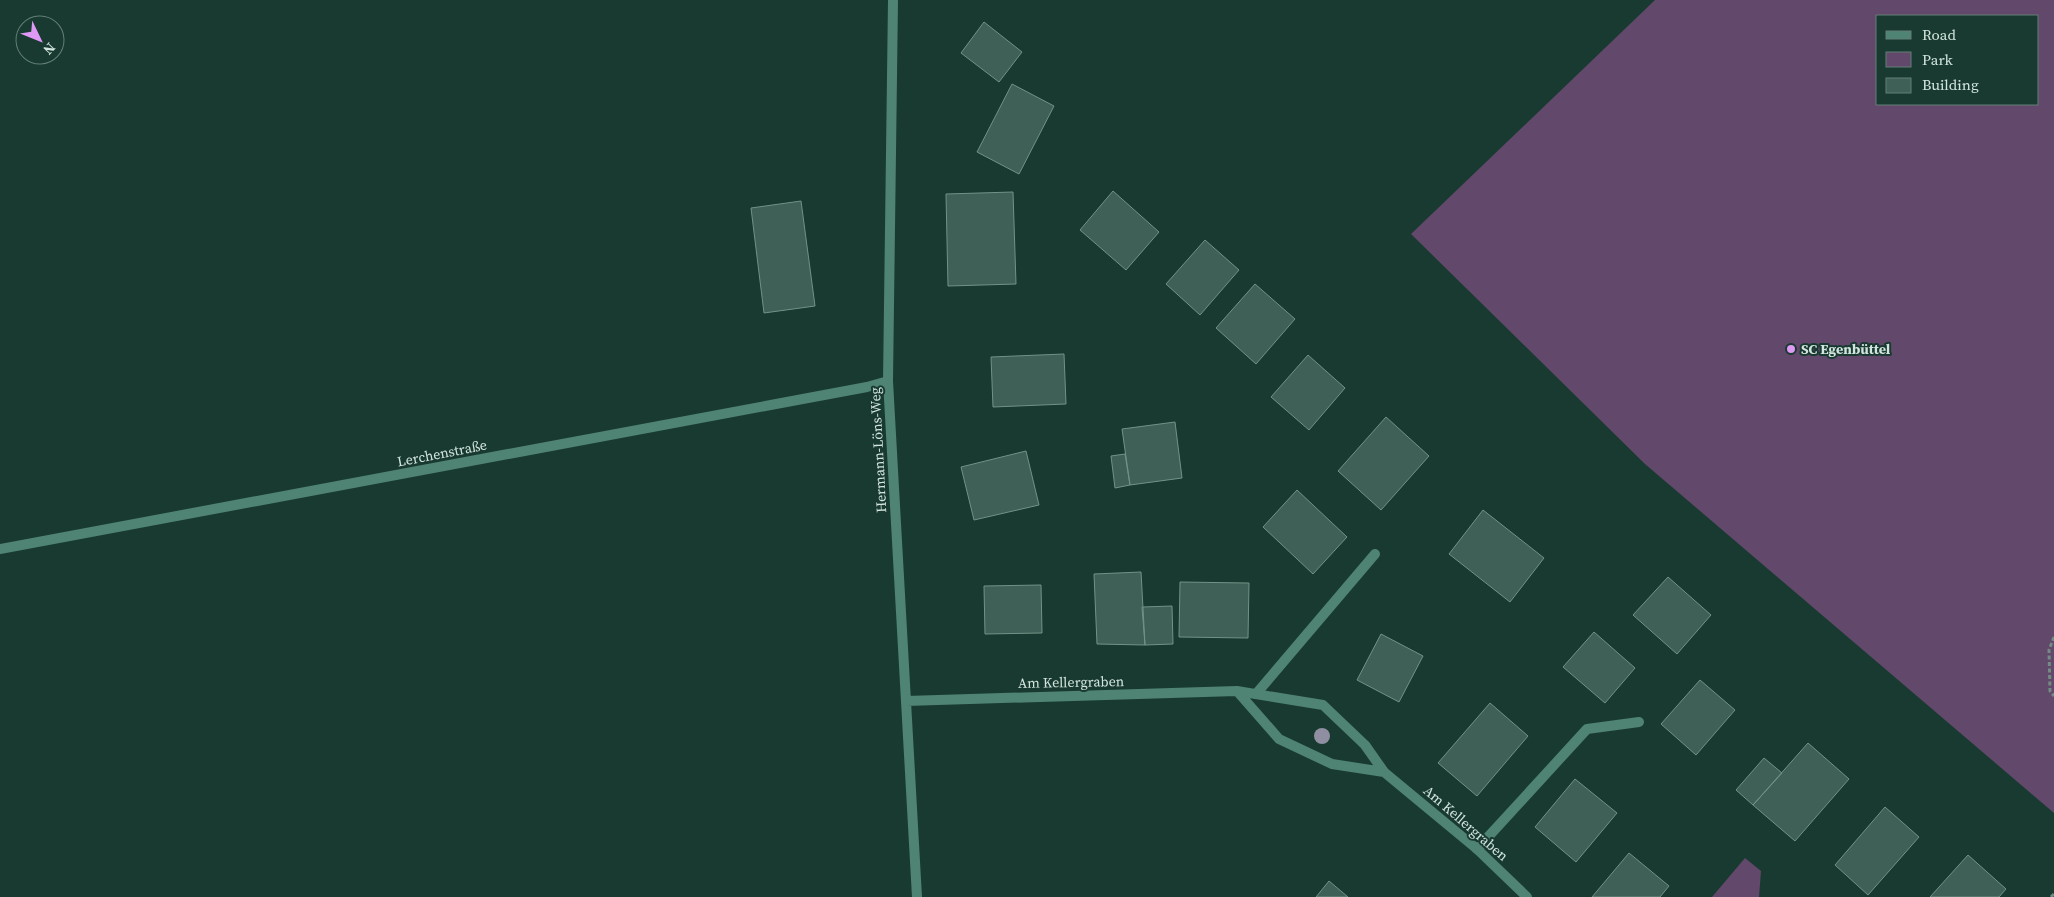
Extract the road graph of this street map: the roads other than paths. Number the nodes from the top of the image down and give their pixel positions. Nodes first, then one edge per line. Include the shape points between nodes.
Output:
1 (893, 0) edge
2 (888, 381) junction
3 (0, 549) edge
4 (1375, 554) dead end
5 (1237, 692) junction
6 (1256, 694) junction
7 (906, 701) junction
8 (1639, 722) dead end
9 (1384, 772) junction
10 (1477, 849) junction
11 (916, 897) edge
12 (1527, 897) edge

1 - 2 street, Hermann-Löns-Weg
2 - 3 street, Lerchenstraße via 867,388
2 - 7 street, Hermann-Löns-Weg
4 - 6 street
5 - 6 street, Am Kellergraben
5 - 7 street, Am Kellergraben
5 - 9 street via 1280,739 1332,764
6 - 9 street, Am Kellergraben via 1323,705 1364,745
7 - 11 street, Hermann-Löns-Weg
8 - 10 street via 1587,728
9 - 10 street, Am Kellergraben
10 - 12 street, Am Kellergraben

